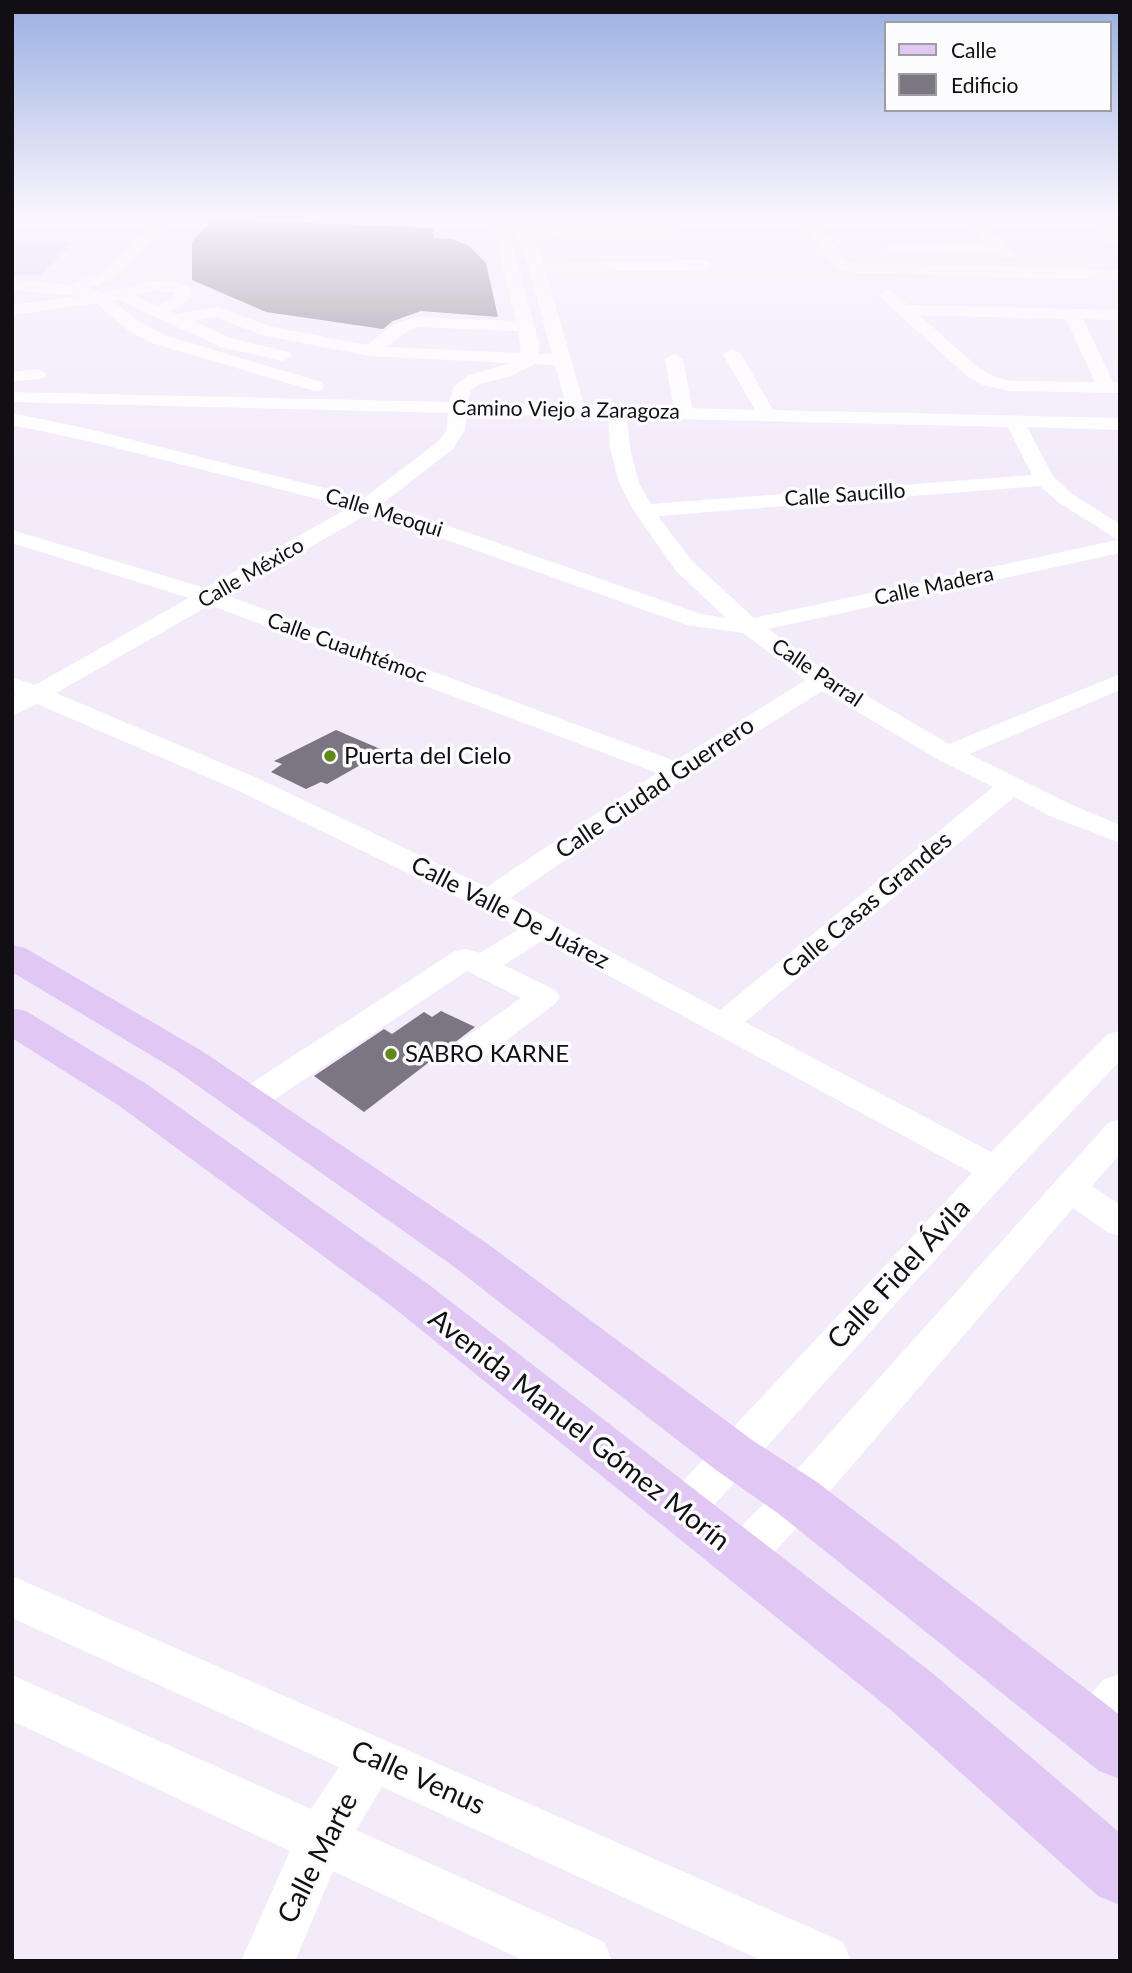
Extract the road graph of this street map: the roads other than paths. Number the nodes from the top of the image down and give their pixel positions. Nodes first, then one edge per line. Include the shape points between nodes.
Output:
1 (34, 309) edge
2 (83, 309) edge
3 (103, 309) edge
4 (112, 309) edge
5 (151, 309) edge
6 (172, 309) edge
7 (520, 309) edge
8 (549, 309) edge
9 (12, 310) edge
10 (902, 310) joint
11 (1072, 314) junction
12 (1120, 315) edge
13 (166, 316) junction
14 (12, 318) edge
15 (92, 318) dead end
16 (524, 326) junction
17 (318, 342) junction
18 (227, 343) junction
19 (370, 351) junction
20 (196, 352) junction
21 (732, 354) dead end
22 (529, 359) junction
23 (674, 359) dead end
24 (563, 360) junction
25 (354, 366) dead end
26 (377, 369) dead end
27 (447, 377) dead end
28 (18, 378) edge
29 (56, 380) dead end
30 (245, 384) dead end
31 (352, 387) dead end
32 (1113, 388) edge
33 (464, 393) junction
34 (12, 395) edge
35 (576, 409) junction
36 (617, 410) junction
37 (684, 412) junction
38 (767, 415) junction
39 (12, 419) edge
40 (1015, 422) junction
41 (1120, 424) edge
42 (1045, 480) junction
43 (368, 505) junction
44 (644, 510) junction
45 (1120, 534) edge
46 (12, 536) edge
47 (1120, 546) edge
48 (210, 597) junction
49 (748, 626) junction
50 (822, 680) junction
51 (1120, 681) edge
52 (12, 684) edge
53 (40, 694) junction
54 (12, 708) edge
55 (948, 754) junction
56 (677, 771) junction
57 (1011, 786) junction
58 (1120, 835) edge
59 (489, 900) junction
60 (542, 928) junction
61 (12, 956) edge
62 (481, 966) junction
63 (12, 1020) edge
64 (723, 1024) junction
65 (1120, 1041) edge
66 (468, 1052) dead end
67 (248, 1101) junction
68 (1120, 1131) edge
69 (995, 1170) junction
70 (1071, 1189) junction
71 (1120, 1223) edge
72 (734, 1455) junction
73 (798, 1498) junction
74 (682, 1511) junction
75 (740, 1557) junction
76 (12, 1596) edge
77 (12, 1697) edge
78 (1110, 1725) edge
79 (372, 1758) junction
80 (321, 1840) junction
81 (1120, 1874) edge
82 (268, 1961) edge
83 (585, 1961) edge
84 (824, 1961) edge

1 - 9 street
2 - 14 street
3 - 15 street
4 - 20 street via 161,340
5 - 13 street
6 - 13 street
7 - 16 street
8 - 24 street
10 - 11 street
10 - 32 street via 974,373 997,384
11 - 12 street
11 - 32 street
13 - 17 street via 217,312 268,331
13 - 18 street
16 - 19 street via 416,322
16 - 22 street
17 - 18 street via 295,358
17 - 19 street
18 - 20 street
19 - 22 street
20 - 30 street via 321,386
21 - 38 street
22 - 24 street
22 - 33 street
23 - 37 street
24 - 35 street
25 - 26 street
27 - 33 street
28 - 29 street
28 - 34 street
31 - 33 street
33 - 34 street, Camino Viejo a Zaragoza
33 - 35 street, Camino Viejo a Zaragoza
33 - 43 street, Calle México via 454,437
35 - 36 street, Camino Viejo a Zaragoza
36 - 37 street, Camino Viejo a Zaragoza
36 - 44 street, Calle Parral via 629,483
37 - 38 street, Camino Viejo a Zaragoza
38 - 40 street, Camino Viejo a Zaragoza
39 - 43 street, Calle Meoqui
40 - 41 street, Camino Viejo a Zaragoza
40 - 42 street
42 - 44 street, Calle Saucillo
42 - 45 street
43 - 48 street, Calle México
43 - 49 street, Calle Meoqui via 695,620
44 - 49 street, Calle Parral via 684,566
46 - 48 street, Calle Cuauhtémoc
47 - 49 street, Calle Madera
48 - 53 street, Calle México
48 - 56 street, Calle Cuauhtémoc
49 - 50 street, Calle Parral
50 - 55 street, Calle Parral
50 - 56 street, Calle Ciudad Guerrero
51 - 55 street
52 - 53 street, Calle Valle De Juárez
53 - 54 street, Calle México
53 - 59 street, Calle Valle De Juárez via 247,784
55 - 57 street, Calle Parral
56 - 59 street, Calle Ciudad Guerrero
57 - 58 street, Calle Parral
57 - 64 street, Calle Casas Grandes
59 - 60 street, Calle Valle De Juárez
60 - 62 street
60 - 64 street, Calle Valle De Juárez
61 - 67 main road via 188,1060
62 - 66 street via 544,998
62 - 67 street via 466,958
63 - 74 main road, Avenida Manuel Gómez Morín via 133,1096 411,1296
64 - 69 street, Calle Valle De Juárez
65 - 69 street, Calle Fidel Ávila
67 - 72 main road via 468,1254
68 - 70 street
69 - 72 street, Calle Fidel Ávila
70 - 71 street
70 - 73 street
72 - 73 main road
72 - 74 street, Calle Fidel Ávila
73 - 75 street
73 - 78 main road
74 - 75 main road, Avenida Manuel Gómez Morín
75 - 81 main road, Avenida Manuel Gómez Morín via 911,1691
76 - 79 street, Calle Venus
77 - 80 street
79 - 80 street, Calle Marte
79 - 84 street, Calle Venus
80 - 82 street, Calle Marte
80 - 83 street

